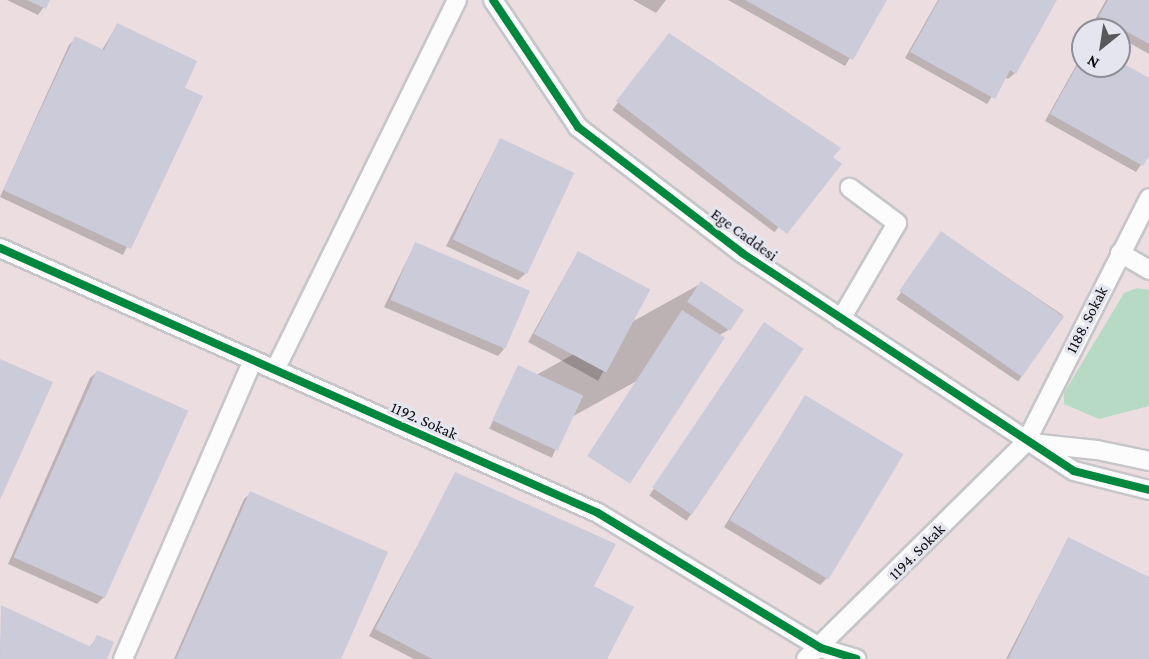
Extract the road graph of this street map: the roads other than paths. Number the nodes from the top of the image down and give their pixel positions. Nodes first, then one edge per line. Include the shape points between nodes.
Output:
1 (457, 0) edge
2 (493, 0) edge
3 (850, 188) dead end
4 (1149, 198) edge
5 (0, 248) edge
6 (1120, 253) junction
7 (1149, 270) edge
8 (841, 319) junction
9 (254, 360) junction
10 (275, 370) junction
11 (1026, 442) junction
12 (1147, 457) edge
13 (1149, 490) edge
14 (821, 648) junction
15 (123, 659) edge
16 (806, 659) edge
17 (856, 659) edge

1 - 10 street
2 - 8 street, Ege Caddesi via 578,127 742,253
3 - 8 street via 897,223
4 - 6 street, 1188. Sokak
5 - 9 street, 1192. Sokak
6 - 7 street
6 - 11 street, 1188. Sokak
8 - 11 street, Ege Caddesi
9 - 10 street, 1192. Sokak
9 - 15 street
10 - 14 street, 1192. Sokak via 598,513
11 - 12 street
11 - 13 street, Ege Caddesi via 1074,471
11 - 14 street, 1194. Sokak
14 - 16 street, 1194. Sokak
14 - 17 street, 1192. Sokak

